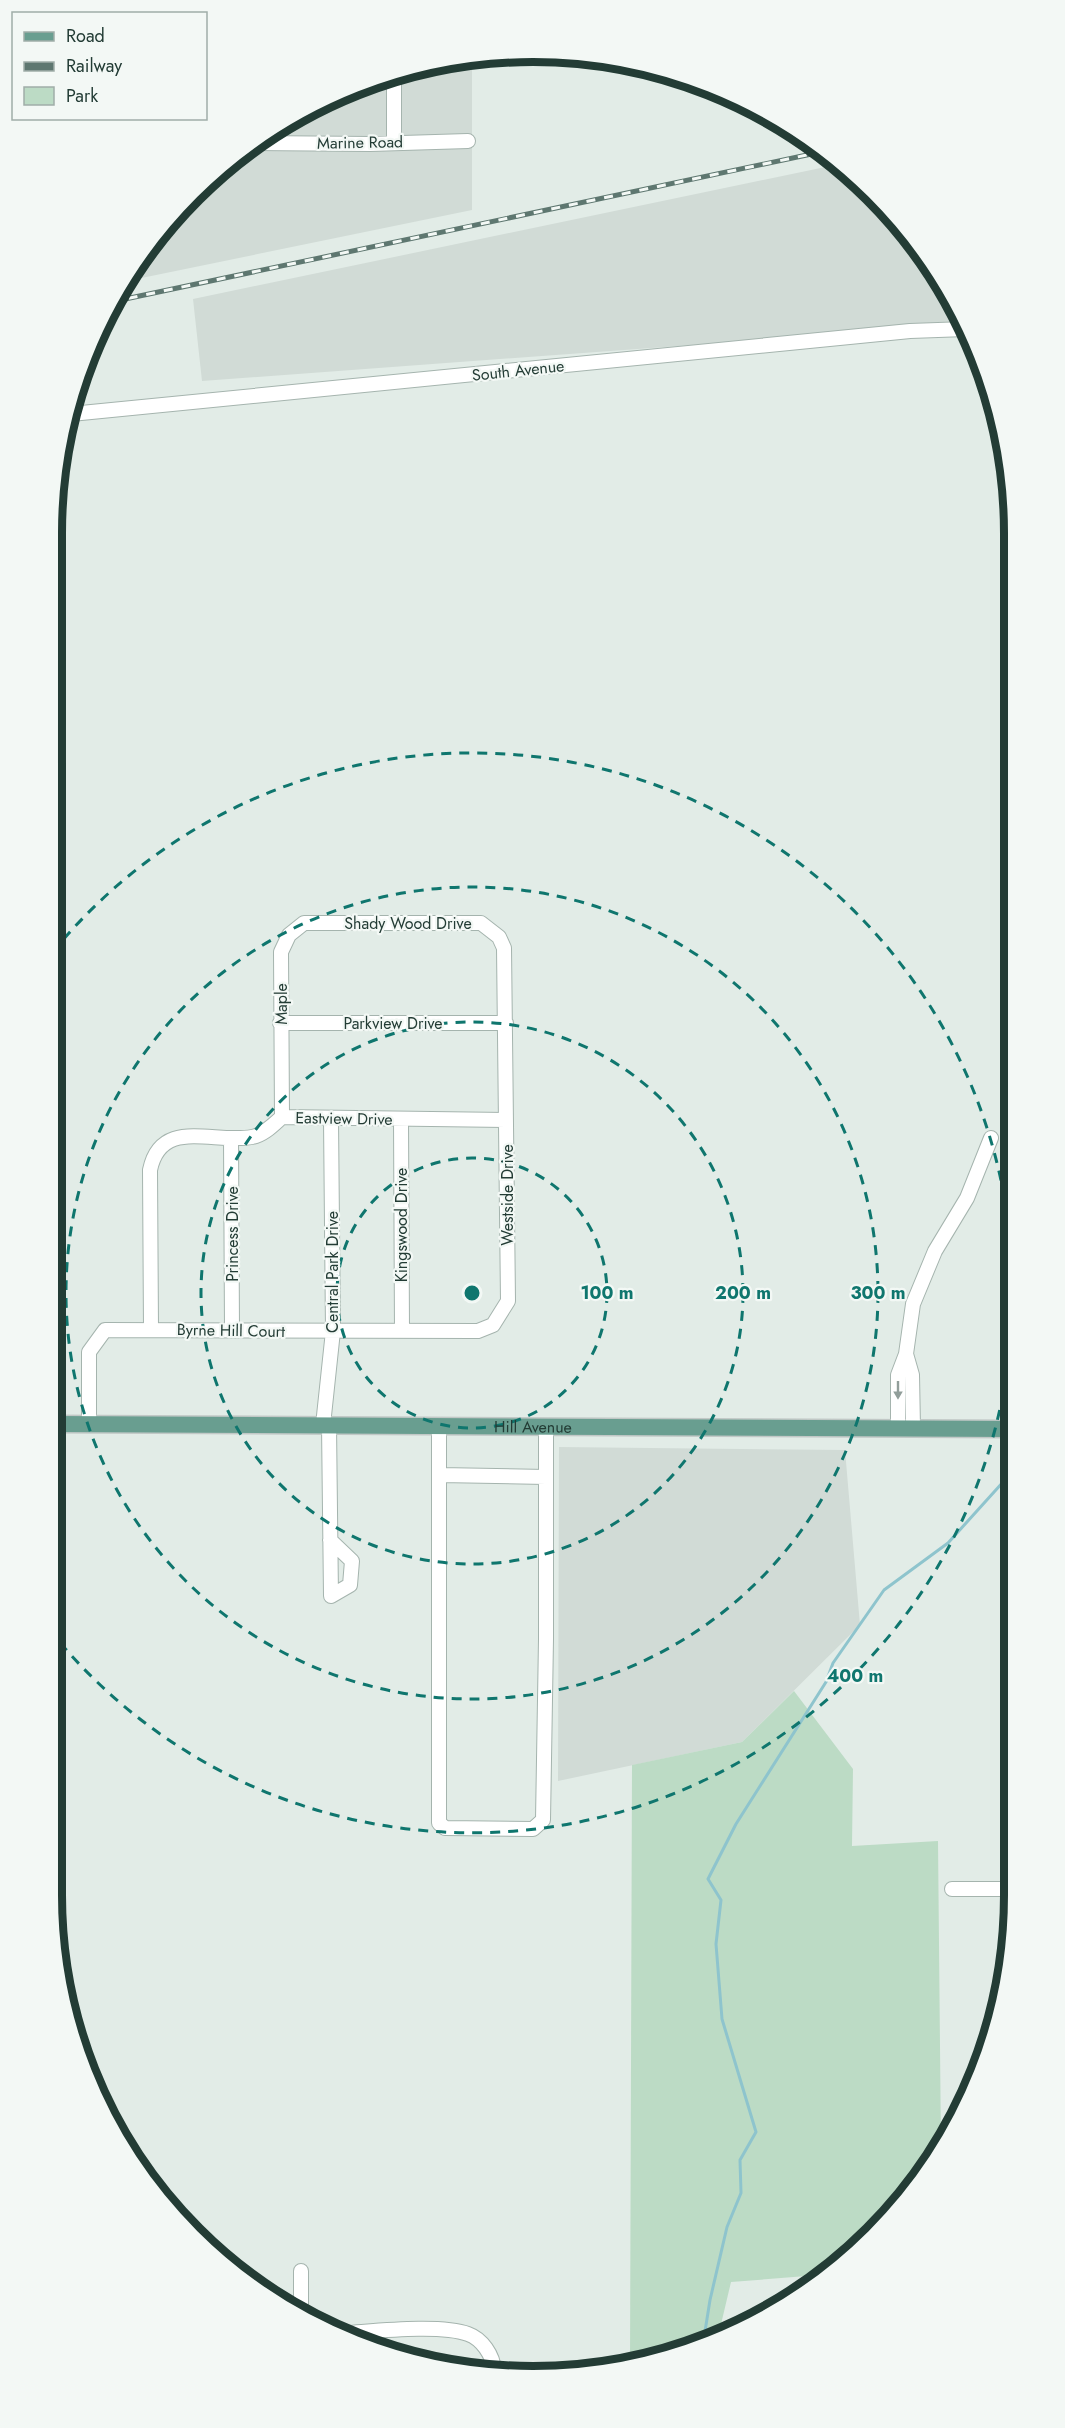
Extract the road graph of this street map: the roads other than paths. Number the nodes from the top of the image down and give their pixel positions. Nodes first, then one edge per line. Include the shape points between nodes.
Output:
1 (394, 83) edge
2 (468, 141) dead end
3 (270, 142) edge
4 (394, 142) junction
5 (957, 329) edge
6 (77, 413) edge
7 (327, 923) joint
8 (280, 1023) junction
9 (506, 1023) junction
10 (282, 1117) junction
11 (331, 1119) junction
12 (401, 1119) junction
13 (506, 1119) junction
14 (231, 1138) junction
15 (991, 1138) dead end
16 (151, 1329) junction
17 (232, 1329) junction
18 (402, 1331) junction
19 (457, 1331) joint
20 (333, 1332) junction
21 (62, 1424) edge
22 (89, 1424) junction
23 (326, 1425) junction
24 (439, 1426) junction
25 (546, 1426) junction
26 (905, 1428) junction
27 (1004, 1429) edge
28 (440, 1475) junction
29 (546, 1477) junction
30 (330, 1540) dead end
31 (952, 1889) dead end
32 (1004, 1889) edge
33 (301, 2271) dead end
34 (301, 2305) edge
35 (357, 2333) edge
36 (494, 2364) edge

1 - 4 street
2 - 4 street, Marine Road
3 - 4 street, Marine Road
5 - 6 street, South Avenue
7 - 8 street, Maple via 304,923 289,935 281,952
7 - 9 street, Shady Wood Drive via 481,923 499,937 504,948
8 - 9 street, Parkview Drive
8 - 10 street, Maple
9 - 13 street, Westside Drive
10 - 11 street, Eastview Drive
10 - 14 street, Eastview Drive via 254,1137
11 - 12 street, Eastview Drive
11 - 20 street, Central Park Drive
12 - 13 street, Eastview Drive
12 - 18 street, Kingswood Drive
13 - 19 street, Westside Drive via 508,1301 493,1325 478,1331
14 - 16 street, Eastview Drive via 179,1137 163,1143 153,1156
14 - 17 street, Princess Drive
15 - 26 street via 967,1198 935,1251 913,1304 906,1354 898,1375
16 - 17 street, Byrne Hill Court
16 - 22 street, Byrne Hill Court via 105,1330 89,1352
17 - 20 street, Byrne Hill Court
18 - 19 street, Byrne Hill Court
18 - 20 street, Byrne Hill Court
20 - 23 street, Central Park Drive
21 - 22 main road, Hill Avenue
22 - 23 main road, Hill Avenue
23 - 24 main road, Hill Avenue
23 - 30 street, Central Park Drive
24 - 25 main road, Hill Avenue
24 - 28 street
25 - 26 main road, Hill Avenue
25 - 29 street
26 - 27 main road, Hill Avenue
28 - 29 street
28 - 29 street via 439,1823 445,1828 533,1829 543,1820
31 - 32 street
33 - 34 street
35 - 36 street via 451,2330 471,2335 487,2348

